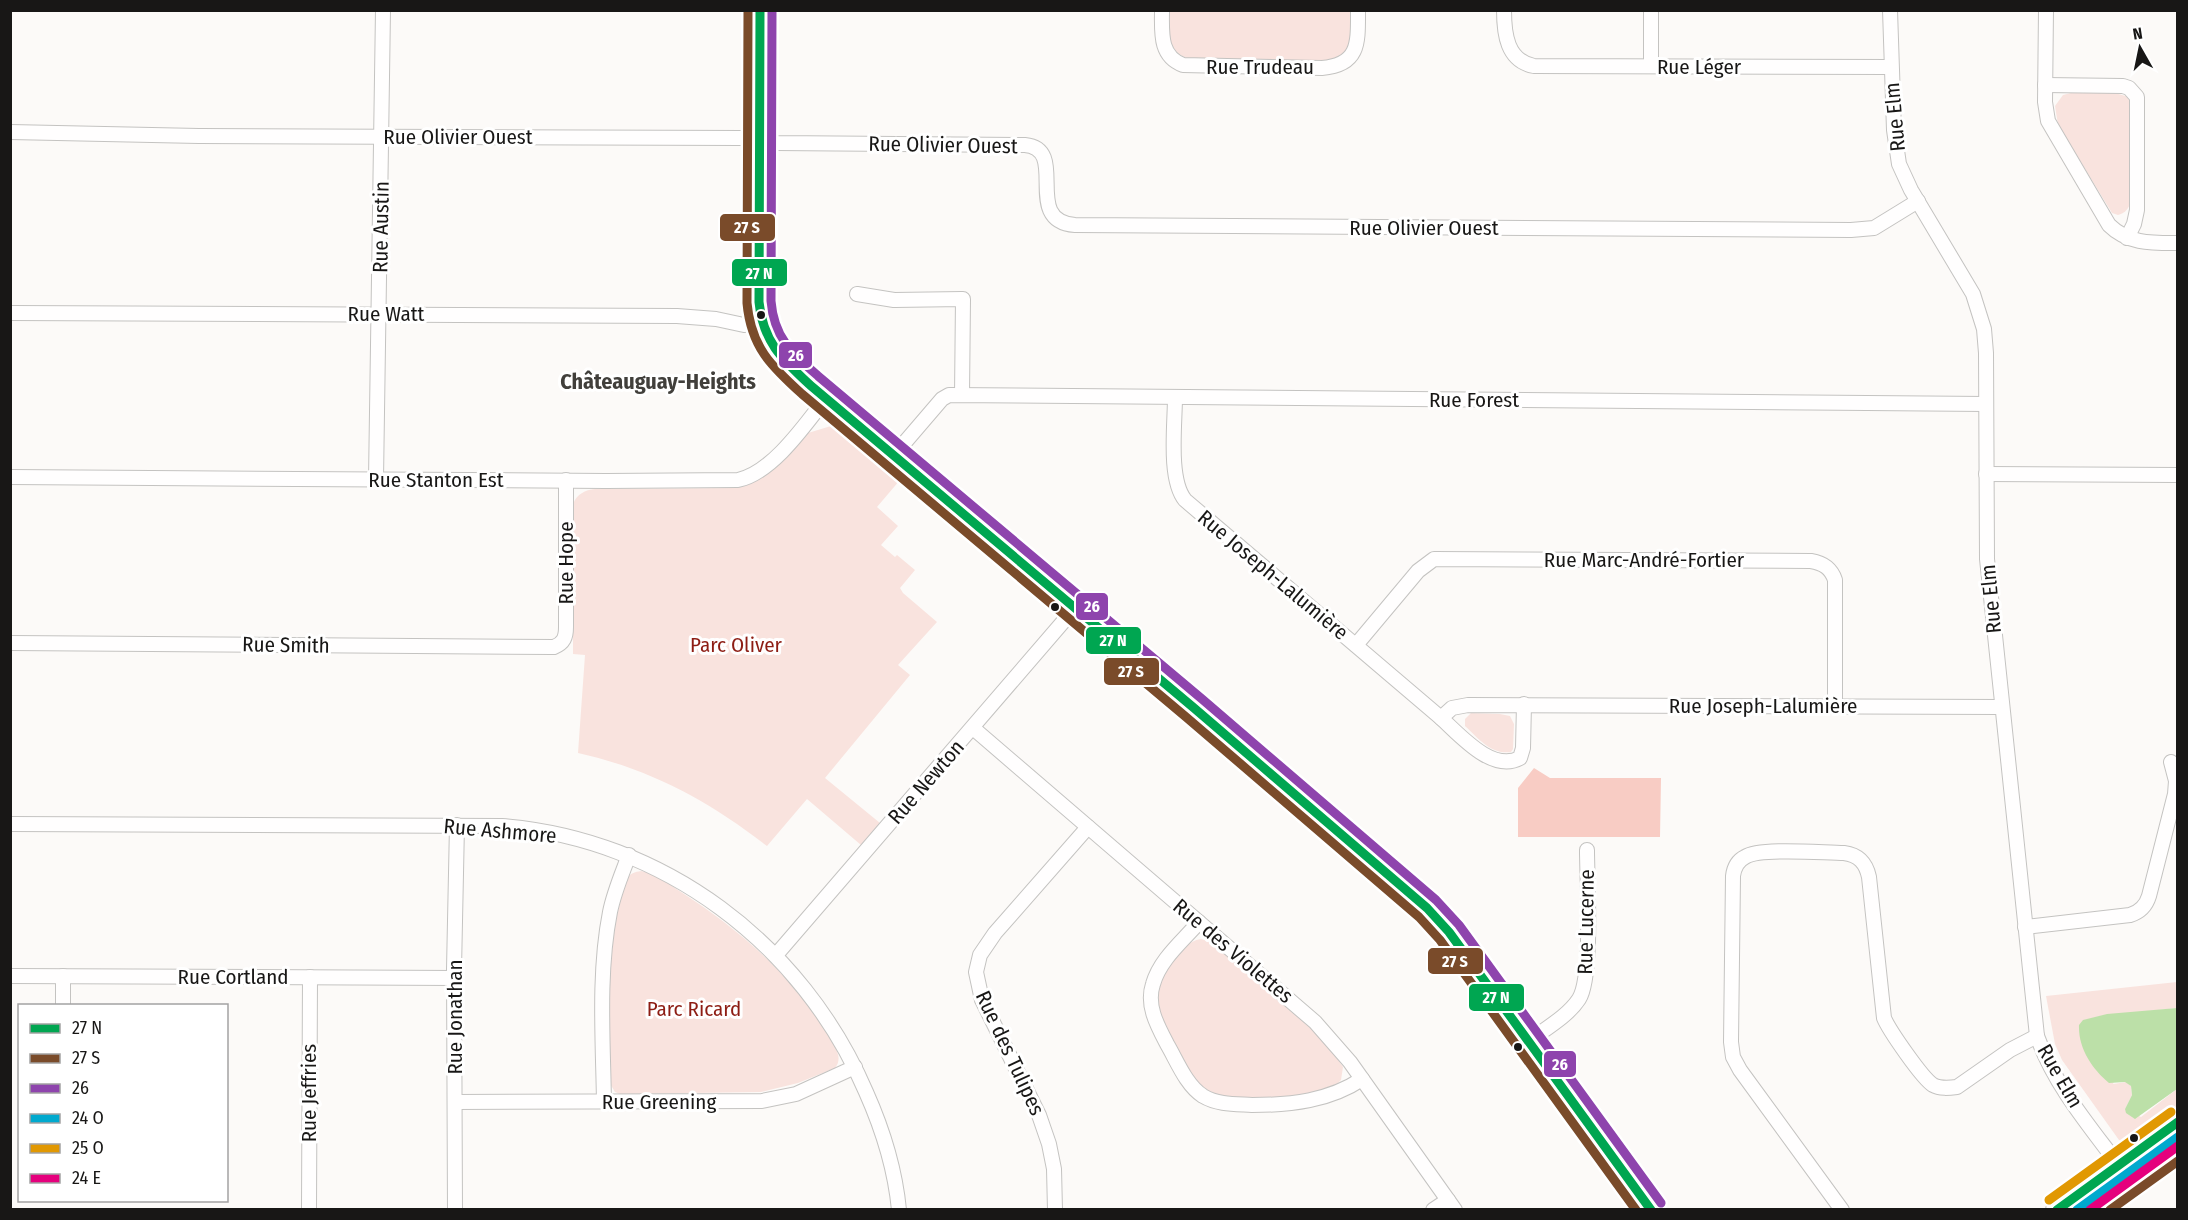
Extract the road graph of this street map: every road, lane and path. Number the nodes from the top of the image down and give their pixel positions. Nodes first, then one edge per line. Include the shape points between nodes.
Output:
1 (383, 10) edge
2 (760, 10) edge
3 (1162, 10) edge
4 (1358, 10) edge
5 (1503, 10) edge
6 (1652, 10) edge
7 (1890, 10) edge
8 (2046, 10) edge
9 (1651, 66) junction
10 (1891, 68) junction
11 (2045, 85) junction
12 (10, 132) edge
13 (382, 136) junction
14 (759, 140) junction
15 (1918, 201) junction
16 (2127, 238) junction
17 (2178, 243) edge
18 (857, 294) dead end
19 (10, 313) edge
20 (379, 314) junction
21 (760, 324) junction
22 (962, 395) junction
23 (1175, 397) junction
24 (826, 398) junction
25 (1986, 404) junction
26 (894, 455) junction
27 (1986, 474) junction
28 (2178, 475) edge
29 (10, 477) edge
30 (376, 479) junction
31 (566, 480) junction
32 (1075, 609) junction
33 (10, 643) edge
34 (561, 644) joint
35 (1356, 645) junction
36 (1524, 704) junction
37 (1835, 707) junction
38 (2001, 707) junction
39 (1441, 718) junction
40 (973, 728) junction
41 (2171, 762) dead end
42 (10, 824) edge
43 (458, 825) junction
44 (1088, 827) junction
45 (1587, 850) dead end
46 (629, 855) junction
47 (1199, 922) junction
48 (2025, 927) junction
49 (776, 955) junction
50 (10, 976) edge
51 (63, 976) junction
52 (310, 977) junction
53 (455, 978) junction
54 (63, 1004) edge
55 (2037, 1036) junction
56 (1529, 1041) junction
57 (855, 1067) junction
58 (1362, 1079) junction
59 (455, 1102) junction
60 (604, 1102) junction
61 (2178, 1122) edge
62 (2178, 1146) edge
63 (2124, 1172) junction
64 (1451, 1205) edge
65 (309, 1209) edge
66 (455, 1209) edge
67 (899, 1209) edge
68 (1055, 1209) edge
69 (1433, 1209) edge
70 (1651, 1209) edge
71 (1842, 1209) edge
72 (2056, 1209) edge
73 (2089, 1209) edge

1 - 13 street, Rue Austin
2 - 14 street
3 - 4 street, Rue Trudeau via 1165,50 1172,60 1183,65 1322,68 1343,63 1353,53
5 - 9 street, Rue Léger via 1506,39 1522,62 1534,66
6 - 9 street
7 - 10 street, Rue Elm
8 - 11 street
9 - 10 street, Rue Léger
10 - 15 street, Rue Elm via 1897,155
11 - 16 street via 2051,129 2109,225
11 - 16 street via 2123,86 2137,97 2137,210
12 - 13 street, Rue Olivier Ouest
13 - 14 street, Rue Olivier Ouest
13 - 20 street, Rue Austin
14 - 15 street, Rue Olivier Ouest via 1030,146 1045,160 1051,213 1060,222 1075,225 1851,230 1874,228
14 - 21 street
15 - 25 street, Rue Elm via 1978,306 1985,340
16 - 17 street
18 - 22 street via 894,300 963,299
19 - 20 street, Rue Watt
20 - 21 street, Rue Watt via 691,316
20 - 30 street, Rue Austin
21 - 24 street via 782,359
22 - 23 street, Rue Forest
22 - 26 street, Rue Forest via 942,399
23 - 25 street, Rue Forest
23 - 35 street, Rue Joseph-Lalumière via 1174,476 1179,493
24 - 26 street
24 - 31 street, Rue Stanton Est via 777,456 751,477 727,481
25 - 27 street, Rue Elm
26 - 32 street
27 - 28 street
27 - 38 street, Rue Elm via 1987,559
29 - 30 street, Rue Stanton Est
30 - 31 street, Rue Stanton Est
31 - 34 street, Rue Hope via 566,627
32 - 40 street, Rue Newton
32 - 56 street via 1427,908
33 - 34 street, Rue Smith via 541,648
35 - 37 street, Rue Marc-André-Fortier via 1418,571 1434,560 1811,561 1823,564 1835,580
35 - 39 street, Rue Joseph-Lalumière
36 - 37 street, Rue Joseph-Lalumière
36 - 39 street, Rue Joseph-Lalumière via 1459,705
36 - 39 street, Rue Joseph-Lalumière via 1523,748 1516,761 1492,760
37 - 38 street, Rue Joseph-Lalumière
38 - 48 street, Rue Elm
40 - 44 street, Rue des Violettes
40 - 49 street, Rue Newton
41 - 48 street via 2175,794 2145,906 2130,915
42 - 43 street, Rue Ashmore
43 - 46 street, Rue Ashmore via 551,832
43 - 53 street, Rue Jonathan
44 - 47 street, Rue des Violettes
44 - 68 street, Rue des Tulipes via 995,933 980,955 976,972 982,1000 1039,1115 1049,1144
45 - 56 street, Rue Lucerne via 1584,987 1573,1006
46 - 49 street, Rue Ashmore via 660,869 710,901
46 - 60 street via 614,895 606,939
47 - 58 street, Rue des Violettes via 1315,1022
47 - 58 street via 1163,963 1150,999 1160,1030 1196,1090 1225,1103 1291,1104 1335,1093
48 - 55 street, Rue Elm
49 - 57 street, Rue Ashmore via 822,1010
50 - 51 street, Rue Cortland
51 - 52 street, Rue Cortland
51 - 54 street
52 - 53 street, Rue Cortland
52 - 65 street, Rue Jeffries
53 - 59 street, Rue Jonathan
55 - 63 street, Rue Elm via 2062,1087
55 - 71 street via 1957,1086 1932,1084 1884,1018 1869,877 1861,860 1844,853 1764,852 1739,861 1733,876 1733,1057
56 - 70 street
57 - 60 street, Rue Greening via 774,1100
57 - 67 street, Rue Ashmore via 887,1147
58 - 64 street, Rue des Violettes
59 - 60 street, Rue Greening
59 - 66 street, Rue Jonathan
61 - 63 street
62 - 63 street
63 - 72 street
63 - 73 street
64 - 69 street

